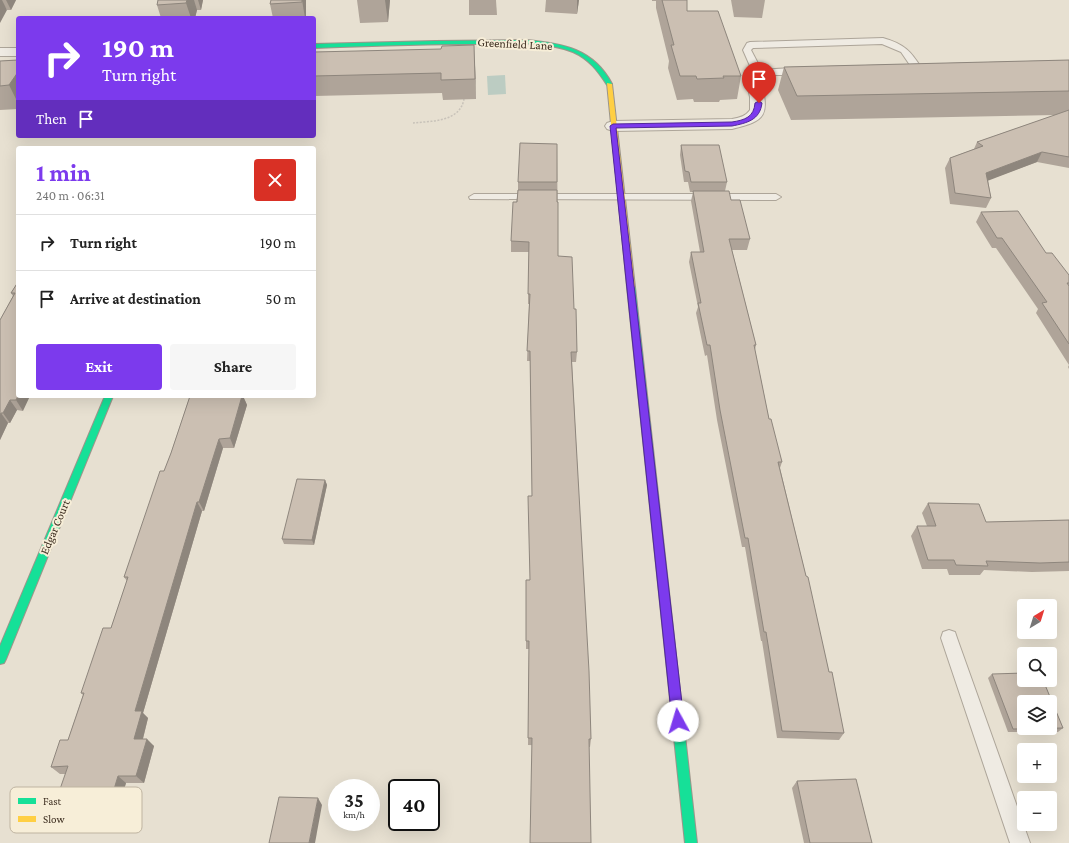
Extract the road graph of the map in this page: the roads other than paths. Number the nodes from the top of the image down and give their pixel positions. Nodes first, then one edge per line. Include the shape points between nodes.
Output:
1 (316, 46) edge
2 (0, 52) edge
3 (16, 52) edge
4 (917, 69) edge
5 (808, 72) edge
6 (760, 75) junction
7 (613, 126) junction
8 (474, 197) dead end
9 (776, 197) dead end
10 (622, 198) junction
11 (108, 398) edge
12 (949, 638) dead end
13 (0, 659) edge
14 (691, 843) edge
15 (1020, 843) edge

1 - 7 street, Greenfield Lane via 472,42 536,42 556,45 590,58 605,74 609,84
2 - 3 street
4 - 6 lane via 908,54 899,46 883,41 750,45 747,50
5 - 6 lane via 770,72
6 - 7 street via 753,79 759,103 758,111 754,117 744,122
7 - 10 street, Greenfield Lane
8 - 10 lane
9 - 10 lane
10 - 14 street, Greenfield Lane
11 - 13 street, Edgar Court
12 - 15 lane

